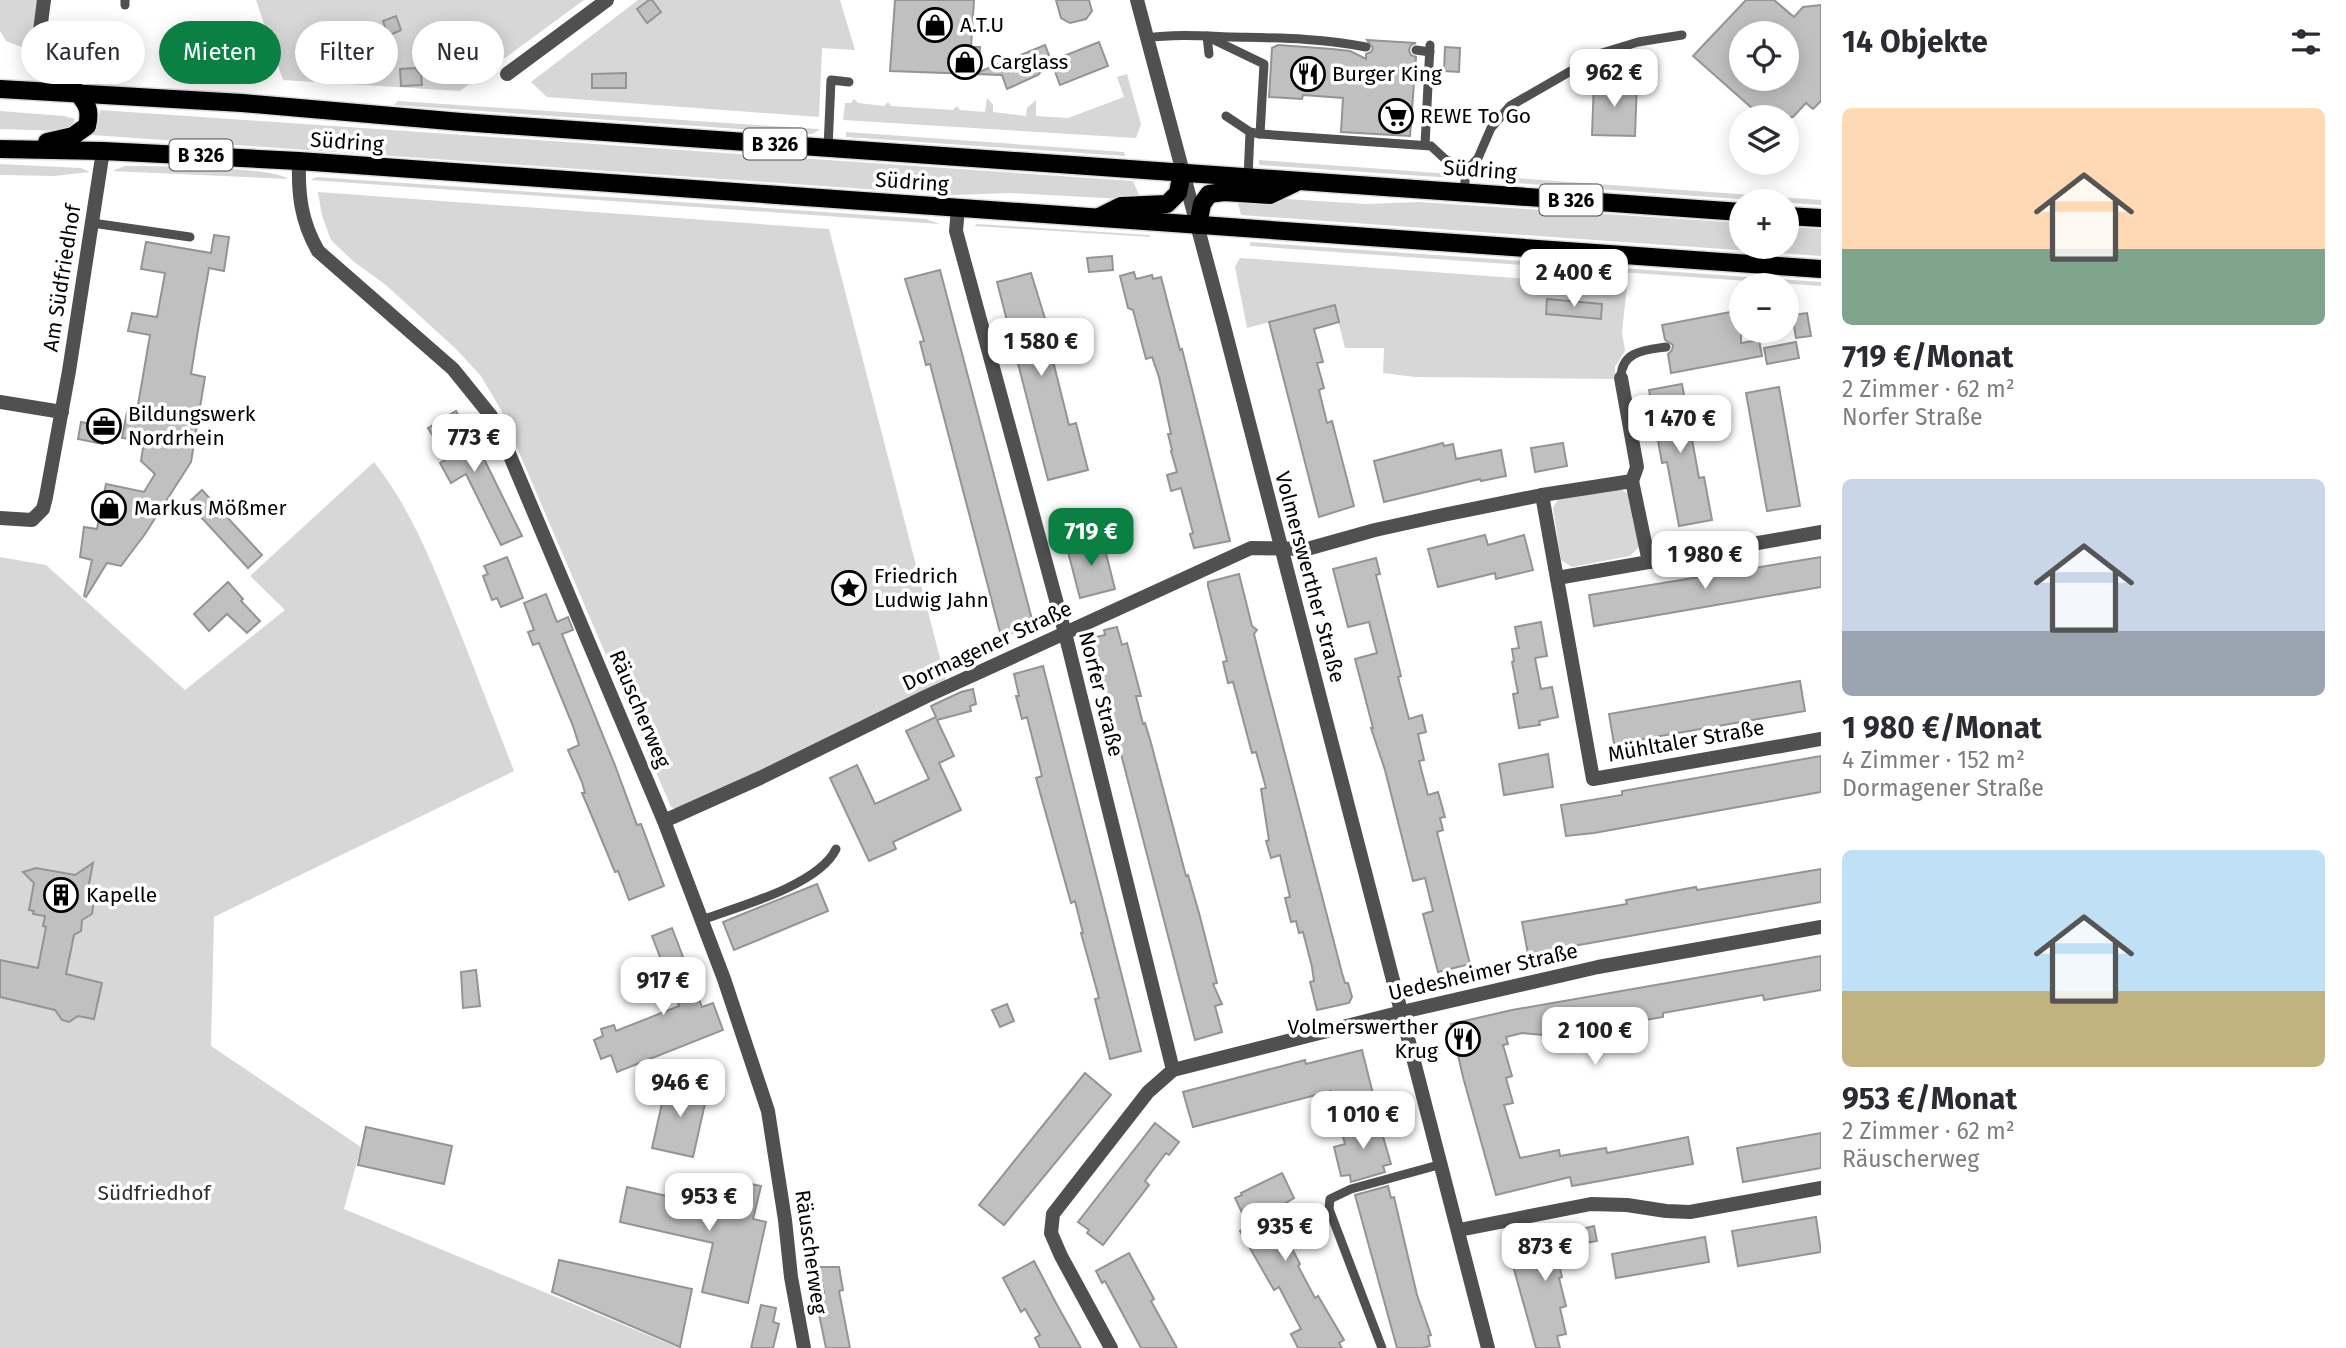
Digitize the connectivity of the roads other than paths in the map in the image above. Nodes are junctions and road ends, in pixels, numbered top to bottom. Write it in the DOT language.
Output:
graph roads {
  1 [pos="44,0"];
  2 [pos="607,0"];
  3 [pos="1137,0"];
  4 [pos="1207,36"];
  5 [pos="1682,36"];
  6 [pos="1146,38"];
  7 [pos="1366,47"];
  8 [pos="1416,50"];
  9 [pos="1209,54"];
  10 [pos="507,74"];
  11 [pos="0,76"];
  12 [pos="849,82"];
  13 [pos="0,89"];
  14 [pos="20,90"];
  15 [pos="77,92"];
  16 [pos="0,100"];
  17 [pos="1226,116"];
  18 [pos="1255,133"];
  19 [pos="1425,145"];
  20 [pos="23,148"];
  21 [pos="828,148"];
  22 [pos="0,149"];
  23 [pos="103,151"];
  24 [pos="299,162"];
  25 [pos="1466,171"];
  26 [pos="1182,172"];
  27 [pos="1248,178"];
  28 [pos="1297,182"];
  29 [pos="1464,192"];
  30 [pos="958,208"];
  31 [pos="1729,211"];
  32 [pos="1099,217"];
  33 [pos="1799,217"];
  34 [pos="1821,218"];
  35 [pos="92,223"];
  36 [pos="1198,225"];
  37 [pos="190,237"];
  38 [pos="1821,269"];
  39 [pos="1666,347"];
  40 [pos="1620,378"];
  41 [pos="0,402"];
  42 [pos="62,412"];
  43 [pos="1632,481"];
  44 [pos="1542,495"];
  45 [pos="0,518"];
  46 [pos="1821,532"];
  47 [pos="1281,549"];
  48 [pos="1649,562"];
  49 [pos="1557,578"];
  50 [pos="1065,633"];
  51 [pos="1821,739"];
  52 [pos="664,821"];
  53 [pos="836,849"];
  54 [pos="701,920"];
  55 [pos="1821,927"];
  56 [pos="1402,1012"];
  57 [pos="1173,1070"];
  58 [pos="1442,1164"];
  59 [pos="1821,1188"];
  60 [pos="1459,1230"];
  61 [pos="804,1348"];
  62 [pos="1111,1348"];
  63 [pos="1382,1348"];
  64 [pos="1488,1348"];
  1 -- 15 [label="street"];
  2 -- 10 [label="street"];
  3 -- 6 [label="street, Volmerswerther Straße"];
  4 -- 6 [label="lane"];
  4 -- 7 [label="lane"];
  4 -- 9 [label="lane"];
  4 -- 18 [label="lane"];
  5 -- 25 [label="lane"];
  6 -- 26 [label="street, Volmerswerther Straße"];
  8 -- 19 [label="lane"];
  11 -- 14 [label="main road"];
  12 -- 21 [label="lane"];
  13 -- 14 [label="main road, Südring"];
  14 -- 15 [label="main road, Südring"];
  14 -- 16 [label="main road"];
  15 -- 20 [label="main road"];
  15 -- 21 [label="main road, Südring / B 326"];
  17 -- 18 [label="lane"];
  18 -- 19 [label="lane"];
  18 -- 27 [label="lane"];
  19 -- 25 [label="lane"];
  20 -- 22 [label="main road, Südring / B 326"];
  20 -- 23 [label="main road, Südring / B 326"];
  21 -- 26 [label="main road, Südring / B 326"];
  23 -- 24 [label="main road, Südring / B 326"];
  23 -- 35 [label="street, Am Südfriedhof"];
  24 -- 30 [label="main road, Südring / B 326"];
  24 -- 52 [label="street, Räuscherweg"];
  25 -- 29 [label="lane"];
  26 -- 27 [label="main road, Südring / B 326"];
  26 -- 32 [label="main road, B 326"];
  26 -- 36 [label="street, Volmerswerther Straße"];
  27 -- 28 [label="main road, Südring / B 326"];
  28 -- 29 [label="main road, Südring / B 326"];
  28 -- 36 [label="main road, B 326"];
  29 -- 31 [label="main road, Südring / B 326"];
  30 -- 32 [label="main road, Südring / B 326"];
  30 -- 50 [label="street, Norfer Straße"];
  32 -- 36 [label="main road, Südring / B 326"];
  33 -- 34 [label="main road"];
  35 -- 37 [label="lane"];
  35 -- 42 [label="street, Am Südfriedhof"];
  36 -- 38 [label="main road, Südring / B 326"];
  36 -- 47 [label="street, Volmerswerther Straße"];
  39 -- 40 [label="lane"];
  40 -- 43 [label="street"];
  41 -- 42 [label="street"];
  42 -- 45 [label="street, Am Südfriedhof"];
  43 -- 44 [label="street, Dormagener Straße"];
  43 -- 48 [label="street"];
  44 -- 47 [label="street, Dormagener Straße"];
  44 -- 49 [label="street"];
  46 -- 48 [label="street"];
  47 -- 50 [label="street, Dormagener Straße"];
  47 -- 56 [label="street, Volmerswerther Straße"];
  48 -- 49 [label="street"];
  49 -- 51 [label="street, Mühltaler Straße"];
  50 -- 52 [label="street, Dormagener Straße"];
  50 -- 57 [label="street, Norfer Straße"];
  52 -- 54 [label="street, Räuscherweg"];
  53 -- 54 [label="lane"];
  54 -- 61 [label="street, Räuscherweg"];
  55 -- 56 [label="street, Uedesheimer Straße"];
  56 -- 57 [label="street, Uedesheimer Straße"];
  56 -- 58 [label="street, Volmerswerther Straße"];
  57 -- 62 [label="street, Uedesheimer Straße"];
  58 -- 60 [label="street, Volmerswerther Straße"];
  58 -- 63 [label="lane"];
  59 -- 60 [label="street"];
  60 -- 64 [label="street, Volmerswerther Straße"];
}
